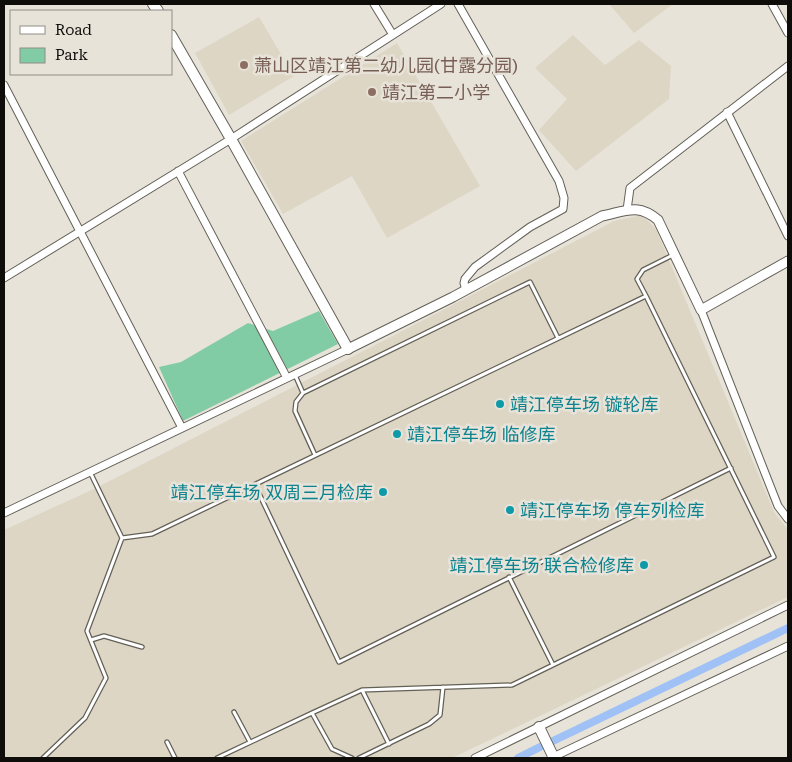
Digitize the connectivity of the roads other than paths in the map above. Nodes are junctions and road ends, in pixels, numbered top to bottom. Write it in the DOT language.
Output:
graph roads {
  1 [pos="374,4"];
  2 [pos="441,4"];
  3 [pos="458,4"];
  4 [pos="772,4"];
  5 [pos="788,33"];
  6 [pos="393,35"];
  7 [pos="172,37"];
  8 [pos="788,66"];
  9 [pos="4,85"];
  10 [pos="728,112"];
  11 [pos="231,139"];
  12 [pos="178,171"];
  13 [pos="627,210"];
  14 [pos="80,231"];
  15 [pos="788,236"];
  16 [pos="675,254"];
  17 [pos="788,261"];
  18 [pos="4,278"];
  19 [pos="466,290"];
  20 [pos="646,296"];
  21 [pos="701,310"];
  22 [pos="558,338"];
  23 [pos="348,349"];
  24 [pos="294,374"];
  25 [pos="287,378"];
  26 [pos="303,392"];
  27 [pos="182,428"];
  28 [pos="315,455"];
  29 [pos="731,468"];
  30 [pos="90,472"];
  31 [pos="255,485"];
  32 [pos="4,513"];
  33 [pos="788,519"];
  34 [pos="122,538"];
  35 [pos="509,577"];
  36 [pos="788,605"];
  37 [pos="91,640"];
  38 [pos="788,646"];
  39 [pos="142,647"];
  40 [pos="553,665"];
  41 [pos="443,687"];
  42 [pos="362,690"];
  43 [pos="234,712"];
  44 [pos="312,713"];
  45 [pos="538,727"];
  46 [pos="168,742"];
  47 [pos="250,742"];
  48 [pos="389,744"];
  49 [pos="226,754"];
  50 [pos="43,758"];
  51 [pos="175,758"];
  52 [pos="217,758"];
  53 [pos="228,758"];
  54 [pos="352,758"];
  55 [pos="358,758"];
  56 [pos="475,758"];
  57 [pos="553,758"];
  1 -- 6 [label="street"];
  2 -- 6 [label="street"];
  3 -- 19 [label="street"];
  4 -- 5 [label="street"];
  6 -- 11 [label="street"];
  7 -- 11 [label="main road"];
  8 -- 10 [label="street"];
  9 -- 14 [label="street"];
  10 -- 13 [label="street"];
  10 -- 15 [label="street"];
  11 -- 12 [label="street"];
  11 -- 23 [label="main road"];
  12 -- 14 [label="street"];
  12 -- 25 [label="street"];
  13 -- 16 [label="street"];
  13 -- 19 [label="street"];
  14 -- 18 [label="street"];
  14 -- 27 [label="street"];
  16 -- 20 [label="lane"];
  16 -- 21 [label="street"];
  17 -- 21 [label="street"];
  19 -- 23 [label="street"];
  20 -- 22 [label="lane"];
  20 -- 29 [label="lane"];
  21 -- 33 [label="street"];
  22 -- 26 [label="lane"];
  22 -- 28 [label="lane"];
  23 -- 24 [label="street"];
  24 -- 25 [label="street"];
  24 -- 26 [label="lane"];
  25 -- 27 [label="street"];
  26 -- 28 [label="lane"];
  27 -- 30 [label="street"];
  28 -- 31 [label="lane"];
  29 -- 35 [label="lane"];
  29 -- 40 [label="lane"];
  30 -- 32 [label="street"];
  30 -- 34 [label="lane"];
  31 -- 34 [label="lane"];
  31 -- 35 [label="lane"];
  34 -- 37 [label="lane"];
  35 -- 40 [label="lane"];
  36 -- 45 [label="street"];
  37 -- 39 [label="lane"];
  37 -- 50 [label="lane"];
  38 -- 57 [label="street"];
  40 -- 41 [label="lane"];
  41 -- 42 [label="lane"];
  41 -- 48 [label="lane"];
  42 -- 44 [label="lane"];
  42 -- 48 [label="lane"];
  43 -- 47 [label="lane"];
  44 -- 47 [label="lane"];
  44 -- 54 [label="lane"];
  45 -- 56 [label="street"];
  45 -- 57 [label="main road"];
  46 -- 51 [label="lane"];
  47 -- 49 [label="lane"];
  48 -- 55 [label="lane"];
  49 -- 52 [label="lane"];
  49 -- 53 [label="lane"];
}
